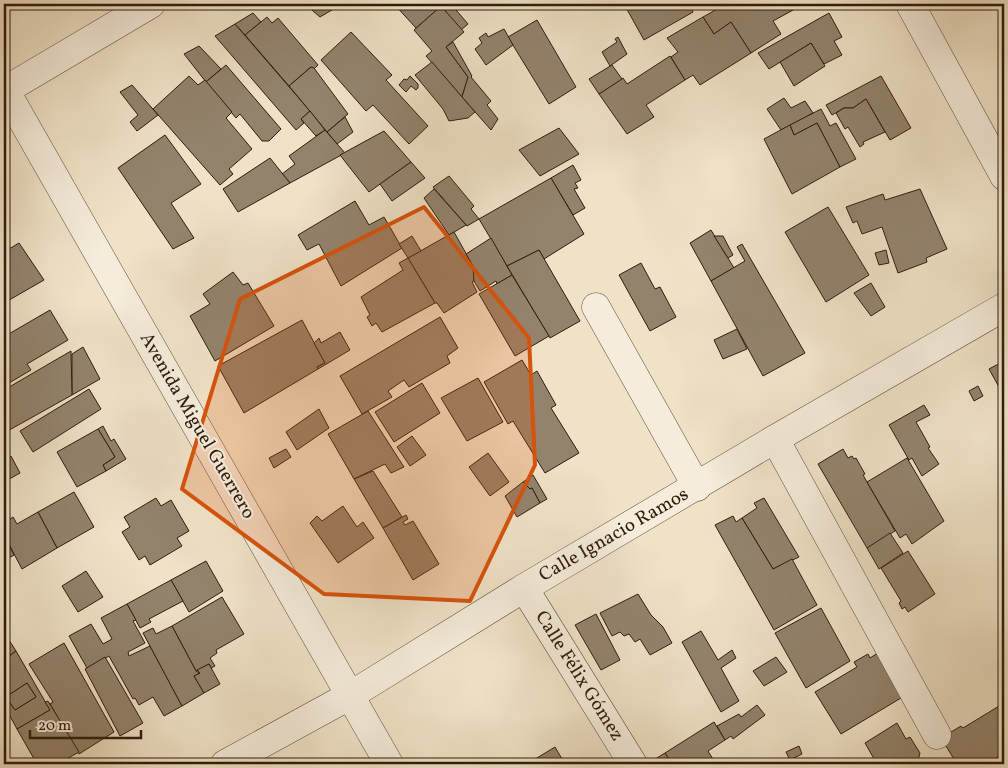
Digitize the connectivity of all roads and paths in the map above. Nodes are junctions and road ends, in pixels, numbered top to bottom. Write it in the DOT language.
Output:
graph roads {
  1 [pos="151,4"];
  2 [pos="910,4"];
  3 [pos="4,90"];
  4 [pos="1004,176"];
  5 [pos="596,307"];
  6 [pos="1004,307"];
  7 [pos="775,438"];
  8 [pos="697,487"];
  9 [pos="524,588"];
  10 [pos="351,695"];
  11 [pos="937,735"];
  12 [pos="225,764"];
  13 [pos="389,764"];
  14 [pos="633,764"];
  1 -- 3 [label="street"];
  2 -- 4 [label="street"];
  3 -- 10 [label="street, Avenida Miguel Guerrero"];
  5 -- 8 [label="street"];
  6 -- 7 [label="street, Calle Ignacio Ramos"];
  7 -- 8 [label="street, Calle Ignacio Ramos"];
  7 -- 11 [label="street"];
  8 -- 9 [label="street, Calle Ignacio Ramos"];
  9 -- 10 [label="street, Calle Ignacio Ramos"];
  9 -- 14 [label="street, Calle Félix Gómez"];
  10 -- 12 [label="street, Calle Ignacio Ramos"];
  10 -- 13 [label="street, Avenida Miguel Guerrero"];
}
